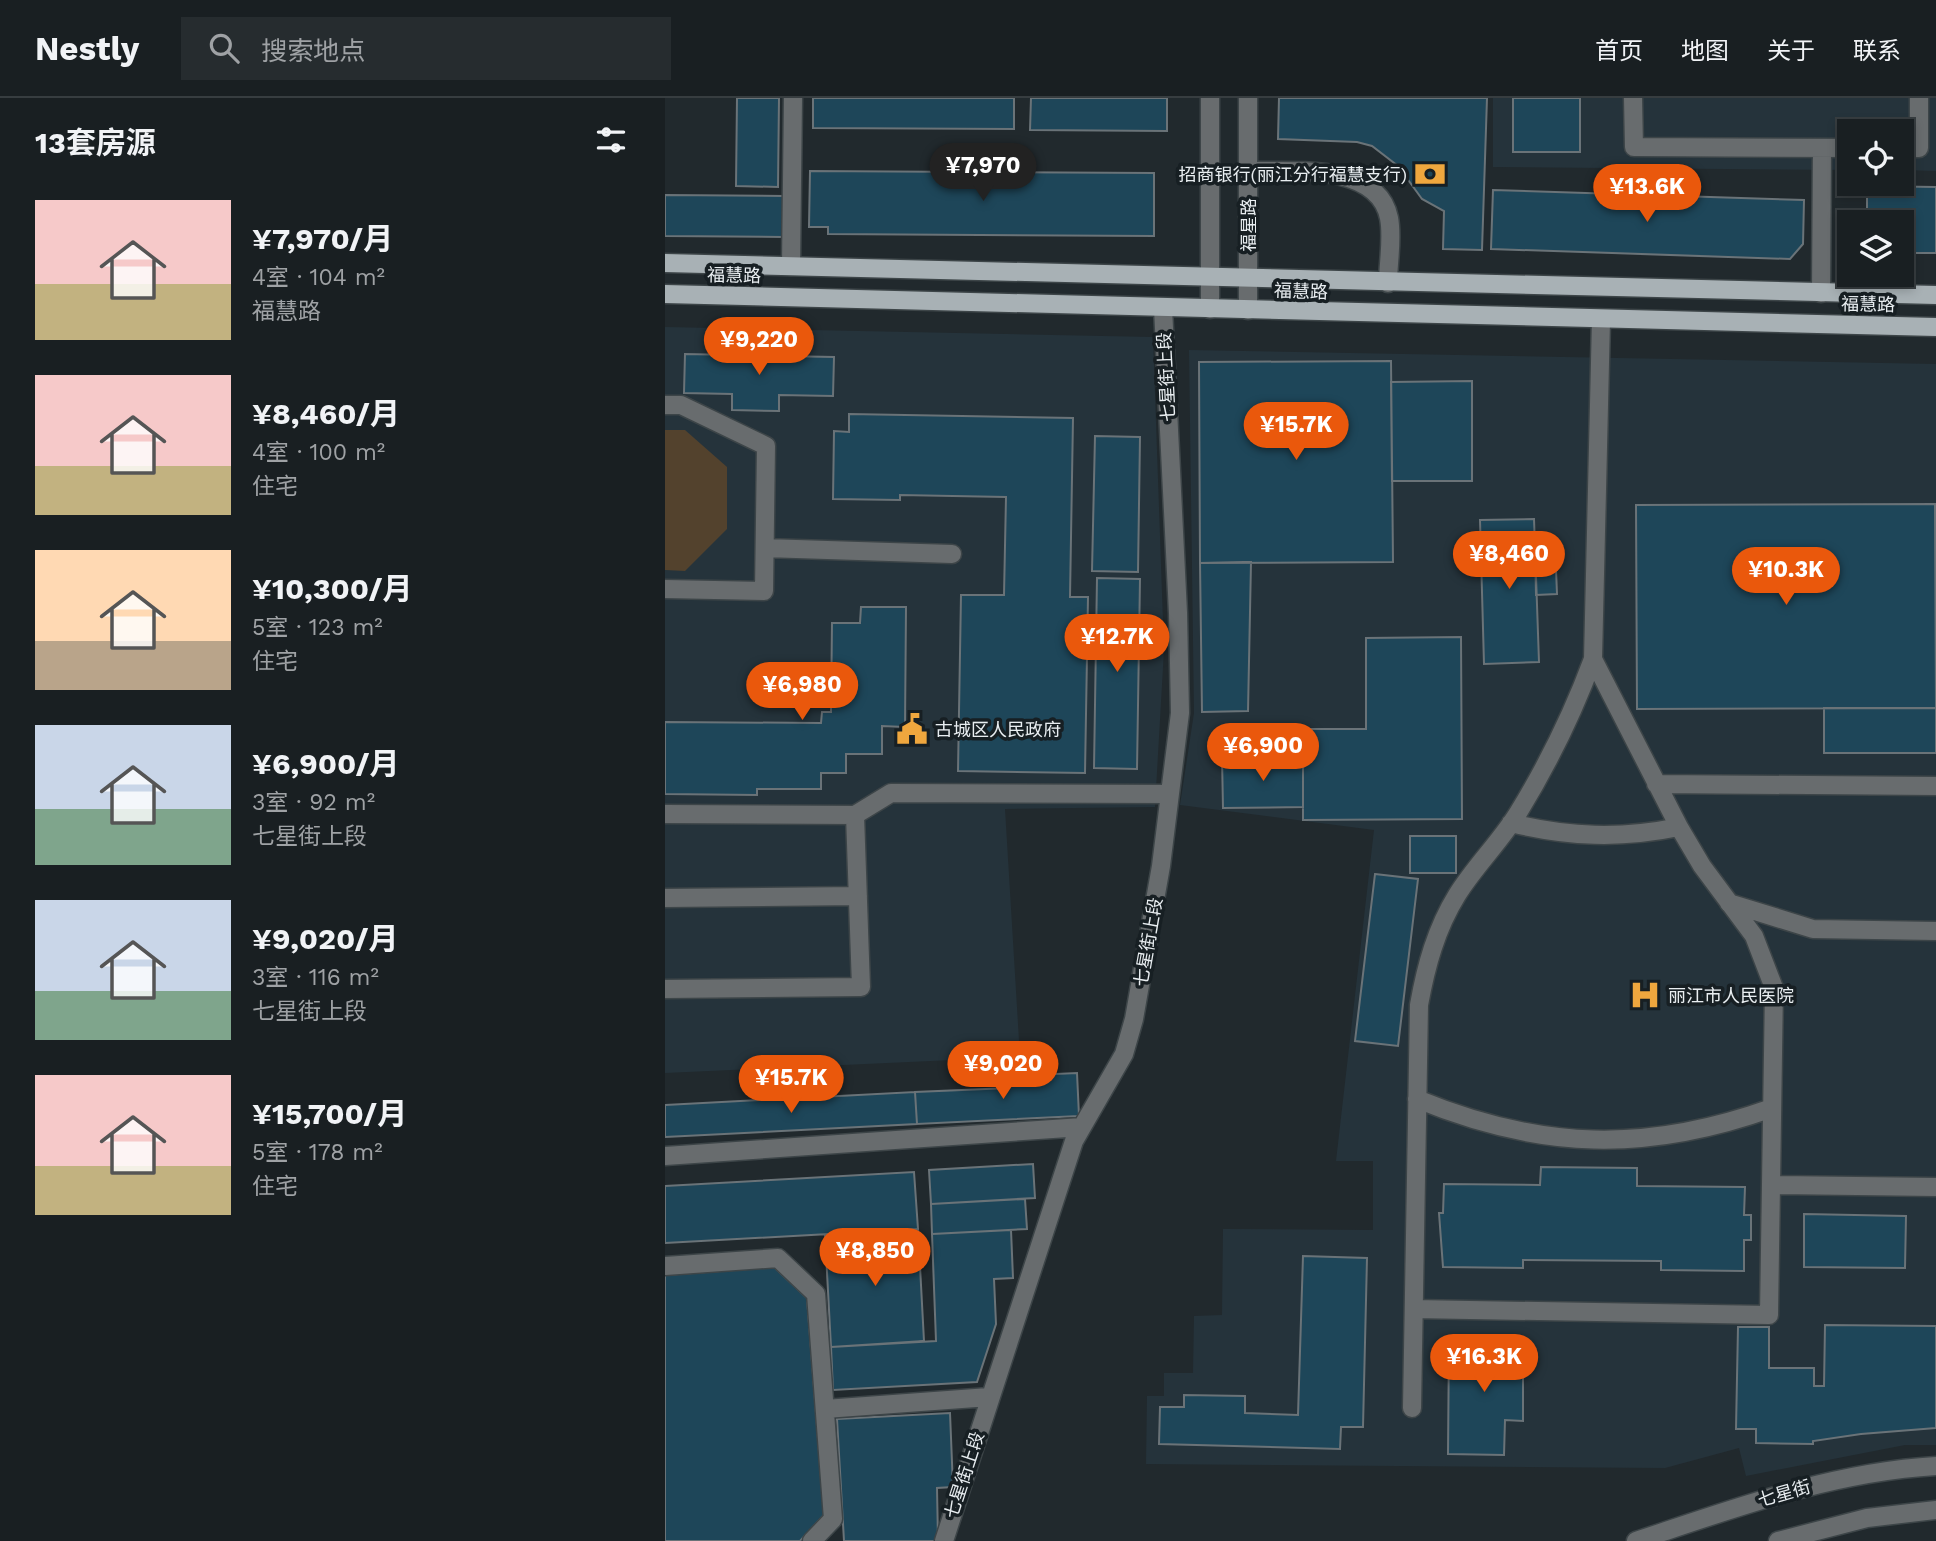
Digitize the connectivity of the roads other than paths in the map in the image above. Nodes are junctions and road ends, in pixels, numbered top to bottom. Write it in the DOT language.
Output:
graph roads {
  1 [pos="793,98"];
  2 [pos="1210,98"];
  3 [pos="1248,98"];
  4 [pos="1633,98"];
  5 [pos="1919,98"];
  6 [pos="1822,148"];
  7 [pos="1837,148"];
  8 [pos="1914,148"];
  9 [pos="1248,171"];
  10 [pos="665,263"];
  11 [pos="791,266"];
  12 [pos="1210,278"];
  13 [pos="1248,279"];
  14 [pos="1388,283"];
  15 [pos="1821,293"];
  16 [pos="665,294"];
  17 [pos="1936,295"];
  18 [pos="1163,308"];
  19 [pos="1210,310"];
  20 [pos="1248,310"];
  21 [pos="1601,320"];
  22 [pos="1936,327"];
  23 [pos="665,405"];
  24 [pos="765,548"];
  25 [pos="953,554"];
  26 [pos="665,589"];
  27 [pos="1593,659"];
  28 [pos="1656,784"];
  29 [pos="1936,786"];
  30 [pos="1170,794"];
  31 [pos="665,814"];
  32 [pos="855,815"];
  33 [pos="1511,823"];
  34 [pos="1679,827"];
  35 [pos="858,896"];
  36 [pos="665,898"];
  37 [pos="1729,903"];
  38 [pos="1936,931"];
  39 [pos="665,989"];
  40 [pos="1417,1099"];
  41 [pos="1772,1108"];
  42 [pos="1082,1127"];
  43 [pos="665,1156"];
  44 [pos="1771,1185"];
  45 [pos="1936,1187"];
  46 [pos="665,1266"];
  47 [pos="1414,1309"];
  48 [pos="989,1398"];
  49 [pos="1412,1408"];
  50 [pos="825,1409"];
  51 [pos="1936,1466"];
  52 [pos="1936,1510"];
  53 [pos="812,1541"];
  54 [pos="944,1541"];
  55 [pos="1636,1541"];
  56 [pos="1778,1541"];
  1 -- 11 [label="street"];
  2 -- 12 [label="street"];
  3 -- 9 [label="street, 福星路"];
  4 -- 6 [label="street"];
  5 -- 8 [label="street"];
  6 -- 7 [label="street"];
  6 -- 15 [label="street"];
  9 -- 13 [label="street, 福星路"];
  9 -- 14 [label="street"];
  10 -- 11 [label="main road, 福慧路"];
  11 -- 12 [label="main road, 福慧路"];
  12 -- 13 [label="main road, 福慧路"];
  12 -- 19 [label="street"];
  13 -- 14 [label="main road, 福慧路"];
  13 -- 20 [label="street, 福星路"];
  14 -- 15 [label="main road, 福慧路"];
  15 -- 17 [label="main road, 福慧路"];
  16 -- 18 [label="main road, 福慧路"];
  18 -- 19 [label="main road, 福慧路"];
  18 -- 30 [label="street, 七星街上段"];
  19 -- 20 [label="main road, 福慧路"];
  20 -- 21 [label="main road, 福慧路"];
  21 -- 22 [label="main road, 福慧路"];
  21 -- 27 [label="street"];
  23 -- 24 [label="street"];
  24 -- 25 [label="street"];
  24 -- 26 [label="street"];
  27 -- 28 [label="street"];
  27 -- 33 [label="street"];
  28 -- 29 [label="street"];
  28 -- 34 [label="street"];
  30 -- 32 [label="street"];
  30 -- 42 [label="street, 七星街上段"];
  31 -- 32 [label="street"];
  32 -- 35 [label="street"];
  33 -- 34 [label="street"];
  33 -- 40 [label="street"];
  34 -- 37 [label="street"];
  35 -- 36 [label="street"];
  35 -- 39 [label="street"];
  37 -- 38 [label="street"];
  37 -- 41 [label="street"];
  40 -- 41 [label="street"];
  40 -- 47 [label="street"];
  41 -- 44 [label="street"];
  42 -- 43 [label="street"];
  42 -- 48 [label="street, 七星街上段"];
  44 -- 45 [label="street"];
  44 -- 47 [label="street"];
  46 -- 50 [label="street"];
  47 -- 49 [label="street"];
  48 -- 50 [label="street"];
  48 -- 54 [label="street, 七星街上段"];
  50 -- 53 [label="street"];
  51 -- 55 [label="street, 七星街"];
  52 -- 56 [label="street"];
}
